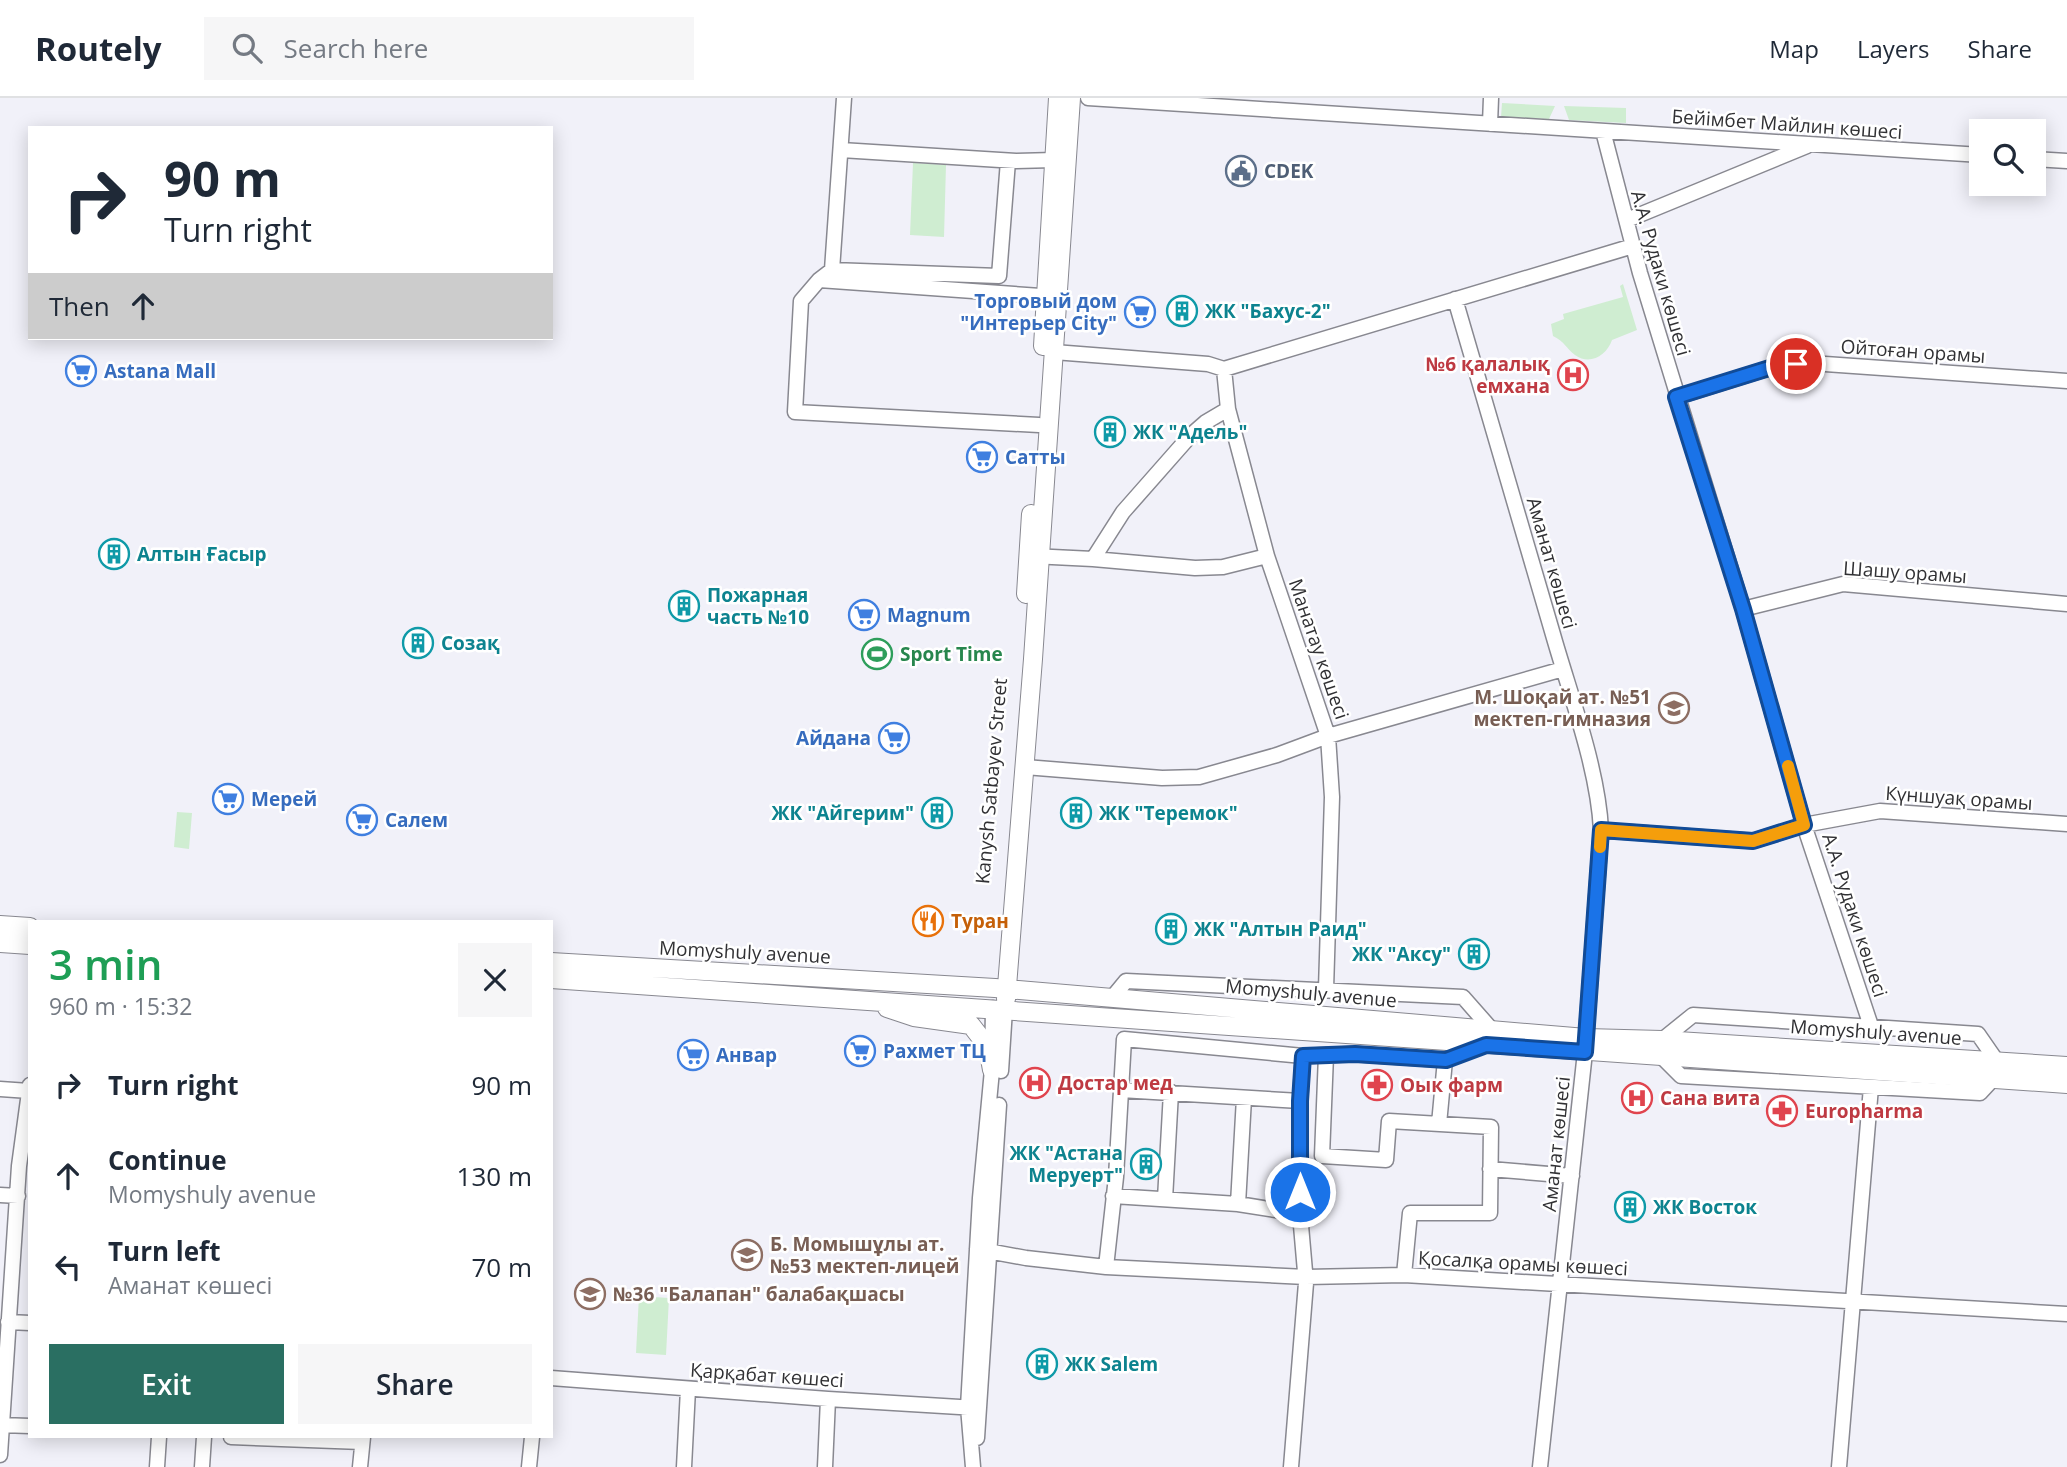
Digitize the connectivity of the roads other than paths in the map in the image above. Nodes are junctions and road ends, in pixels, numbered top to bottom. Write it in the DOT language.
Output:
graph roads {
  1 [pos="844,98"];
  2 [pos="1058,98"];
  3 [pos="1071,98"];
  4 [pos="1088,98"];
  5 [pos="1491,98"];
  6 [pos="1490,124"];
  7 [pos="1603,131"];
  8 [pos="1812,144"];
  9 [pos="841,150"];
  10 [pos="1969,154"];
  11 [pos="1008,160"];
  12 [pos="1054,160"];
  13 [pos="2046,160"];
  14 [pos="2067,161"];
  15 [pos="1627,220"];
  16 [pos="1633,246"];
  17 [pos="832,270"];
  18 [pos="819,280"];
  19 [pos="1051,297"];
  20 [pos="1455,299"];
  21 [pos="1054,352"];
  22 [pos="1224,369"];
  23 [pos="2067,381"];
  24 [pos="1676,397"];
  25 [pos="1228,410"];
  26 [pos="1039,425"];
  27 [pos="1034,556"];
  28 [pos="1267,556"];
  29 [pos="1093,559"];
  30 [pos="2067,604"];
  31 [pos="1743,609"];
  32 [pos="1563,669"];
  33 [pos="1328,737"];
  34 [pos="1025,767"];
  35 [pos="2067,824"];
  36 [pos="1804,825"];
  37 [pos="1601,830"];
  38 [pos="0,925"];
  39 [pos="28,927"];
  40 [pos="0,943"];
  41 [pos="28,945"];
  42 [pos="553,962"];
  43 [pos="553,979"];
  44 [pos="1001,989"];
  45 [pos="1326,989"];
  46 [pos="1112,998"];
  47 [pos="864,1000"];
  48 [pos="999,1009"];
  49 [pos="1204,1024"];
  50 [pos="1871,1027"];
  51 [pos="1489,1037"];
  52 [pos="1585,1045"];
  53 [pos="1202,1046"];
  54 [pos="1662,1048"];
  55 [pos="1326,1055"];
  56 [pos="1303,1056"];
  57 [pos="1446,1060"];
  58 [pos="1996,1060"];
  59 [pos="2067,1066"];
  60 [pos="992,1070"];
  61 [pos="1993,1079"];
  62 [pos="2067,1084"];
  63 [pos="1871,1087"];
  64 [pos="0,1089"];
  65 [pos="1121,1090"];
  66 [pos="28,1091"];
  67 [pos="1171,1093"];
  68 [pos="1244,1098"];
  69 [pos="1300,1101"];
  70 [pos="28,1106"];
  71 [pos="1439,1124"];
  72 [pos="24,1167"];
  73 [pos="1490,1169"];
  74 [pos="1572,1176"];
  75 [pos="0,1195"];
  76 [pos="18,1196"];
  77 [pos="1113,1196"];
  78 [pos="1165,1199"];
  79 [pos="1238,1204"];
  80 [pos="1300,1214"];
  81 [pos="983,1249"];
  82 [pos="1106,1267"];
  83 [pos="1404,1275"];
  84 [pos="1306,1277"];
  85 [pos="1560,1284"];
  86 [pos="1853,1301"];
  87 [pos="2067,1314"];
  88 [pos="8,1322"];
  89 [pos="28,1323"];
  90 [pos="553,1378"];
  91 [pos="688,1389"];
  92 [pos="828,1399"];
  93 [pos="974,1408"];
  94 [pos="1,1425"];
  95 [pos="28,1426"];
  96 [pos="159,1438"];
  97 [pos="204,1438"];
  98 [pos="296,1438"];
  99 [pos="531,1438"];
  100 [pos="362,1439"];
  101 [pos="0,1455"];
  102 [pos="157,1467"];
  103 [pos="202,1467"];
  104 [pos="360,1467"];
  105 [pos="529,1467"];
  106 [pos="684,1467"];
  107 [pos="825,1467"];
  108 [pos="974,1467"];
  109 [pos="1291,1467"];
  110 [pos="1540,1467"];
  111 [pos="1839,1467"];
  1 -- 9 [label="street"];
  2 -- 12 [label="main road, Kanysh Satbayev Street"];
  3 -- 19 [label="main road, Kanysh Satbayev Street"];
  4 -- 6 [label="street, Бейімбет Майлин көшесі"];
  5 -- 6 [label="street"];
  6 -- 7 [label="street, Бейімбет Майлин көшесі"];
  7 -- 8 [label="street, Бейімбет Майлин көшесі"];
  7 -- 15 [label="street, А.А. Рудаки көшесі"];
  8 -- 10 [label="street, Бейімбет Майлин көшесі"];
  8 -- 15 [label="street"];
  9 -- 11 [label="street"];
  9 -- 17 [label="street"];
  11 -- 12 [label="street"];
  11 -- 17 [label="street"];
  12 -- 19 [label="main road, Kanysh Satbayev Street"];
  13 -- 14 [label="street"];
  15 -- 16 [label="street, А.А. Рудаки көшесі"];
  16 -- 20 [label="street"];
  16 -- 24 [label="street, А.А. Рудаки көшесі"];
  17 -- 18 [label="street"];
  18 -- 19 [label="street"];
  18 -- 26 [label="street"];
  19 -- 21 [label="main road, Kanysh Satbayev Street"];
  19 -- 26 [label="main road, Kanysh Satbayev Street"];
  20 -- 22 [label="street"];
  20 -- 32 [label="street, Аманат көшесі"];
  21 -- 22 [label="street"];
  21 -- 27 [label="main road, Kanysh Satbayev Street"];
  22 -- 25 [label="street, Манатау көшесі"];
  23 -- 24 [label="street, Ойтоған орамы"];
  24 -- 31 [label="street, А.А. Рудаки көшесі"];
  25 -- 28 [label="street, Манатау көшесі"];
  25 -- 29 [label="street"];
  26 -- 27 [label="main road, Kanysh Satbayev Street"];
  27 -- 29 [label="street"];
  27 -- 34 [label="main road, Kanysh Satbayev Street"];
  27 -- 44 [label="main road, Kanysh Satbayev Street"];
  28 -- 29 [label="street"];
  28 -- 33 [label="street, Манатау көшесі"];
  30 -- 31 [label="street, Шашу орамы"];
  31 -- 36 [label="street, А.А. Рудаки көшесі"];
  32 -- 33 [label="street"];
  32 -- 37 [label="street, Аманат көшесі"];
  33 -- 34 [label="street"];
  33 -- 45 [label="street, Манатау көшесі"];
  34 -- 44 [label="main road, Kanysh Satbayev Street"];
  35 -- 36 [label="street, Күншуақ орамы"];
  36 -- 37 [label="street, Күншуақ орамы"];
  36 -- 50 [label="street, А.А. Рудаки көшесі"];
  37 -- 52 [label="street, Аманат көшесі"];
  38 -- 39 [label="main road"];
  40 -- 41 [label="main road"];
  42 -- 44 [label="main road, Momyshuly avenue"];
  43 -- 47 [label="main road, Momyshuly avenue"];
  44 -- 46 [label="main road, Momyshuly avenue"];
  44 -- 48 [label="main road, Kanysh Satbayev Street"];
  45 -- 46 [label="street"];
  45 -- 51 [label="street"];
  46 -- 51 [label="main road, Momyshuly avenue"];
  47 -- 48 [label="main road, Momyshuly avenue"];
  47 -- 60 [label="main road"];
  48 -- 49 [label="main road, Momyshuly avenue"];
  48 -- 60 [label="street, Kanysh Satbayev Street"];
  48 -- 81 [label="street, Kanysh Satbayev Street"];
  49 -- 51 [label="main road, Momyshuly avenue"];
  49 -- 53 [label="street"];
  50 -- 54 [label="street"];
  50 -- 58 [label="street"];
  51 -- 52 [label="main road, Momyshuly avenue"];
  51 -- 57 [label="street"];
  52 -- 54 [label="main road, Momyshuly avenue"];
  52 -- 74 [label="street, Аманат көшесі"];
  53 -- 56 [label="street"];
  53 -- 65 [label="street"];
  54 -- 58 [label="main road, Momyshuly avenue"];
  54 -- 61 [label="main road, Momyshuly avenue"];
  54 -- 63 [label="street"];
  55 -- 56 [label="street"];
  55 -- 57 [label="street"];
  55 -- 71 [label="street"];
  56 -- 69 [label="street"];
  57 -- 71 [label="street"];
  58 -- 59 [label="main road, Momyshuly avenue"];
  60 -- 81 [label="street, Kanysh Satbayev Street"];
  61 -- 62 [label="main road, Momyshuly avenue"];
  61 -- 63 [label="street"];
  63 -- 86 [label="street"];
  64 -- 66 [label="street"];
  65 -- 67 [label="street"];
  65 -- 77 [label="street"];
  67 -- 68 [label="street"];
  67 -- 78 [label="street"];
  68 -- 69 [label="street"];
  68 -- 79 [label="street"];
  69 -- 80 [label="street"];
  70 -- 72 [label="street"];
  71 -- 73 [label="street"];
  72 -- 76 [label="street"];
  73 -- 74 [label="street"];
  73 -- 83 [label="street"];
  74 -- 85 [label="street, Аманат көшесі"];
  75 -- 76 [label="street"];
  76 -- 88 [label="street"];
  77 -- 78 [label="street"];
  77 -- 82 [label="street"];
  78 -- 79 [label="street"];
  79 -- 80 [label="street"];
  80 -- 84 [label="street"];
  81 -- 82 [label="street, Қосалқа орамы көшесі"];
  81 -- 93 [label="street, Kanysh Satbayev Street"];
  82 -- 84 [label="street, Қосалқа орамы көшесі"];
  83 -- 84 [label="street, Қосалқа орамы көшесі"];
  83 -- 85 [label="street, Қосалқа орамы көшесі"];
  84 -- 109 [label="street"];
  85 -- 86 [label="street, Қосалқа орамы көшесі"];
  85 -- 110 [label="street, Аманат көшесі"];
  86 -- 87 [label="street, Қосалқа орамы көшесі"];
  86 -- 111 [label="street"];
  88 -- 89 [label="street"];
  88 -- 94 [label="street"];
  90 -- 91 [label="street, Қарқабат көшесі"];
  91 -- 92 [label="street, Қарқабат көшесі"];
  91 -- 106 [label="street"];
  92 -- 93 [label="street, Қарқабат көшесі"];
  92 -- 107 [label="street"];
  93 -- 108 [label="street, Kanysh Satbayev Street"];
  94 -- 95 [label="street"];
  94 -- 101 [label="street"];
  96 -- 102 [label="street"];
  97 -- 103 [label="street"];
  98 -- 100 [label="street"];
  99 -- 105 [label="street"];
  100 -- 104 [label="street"];
}
